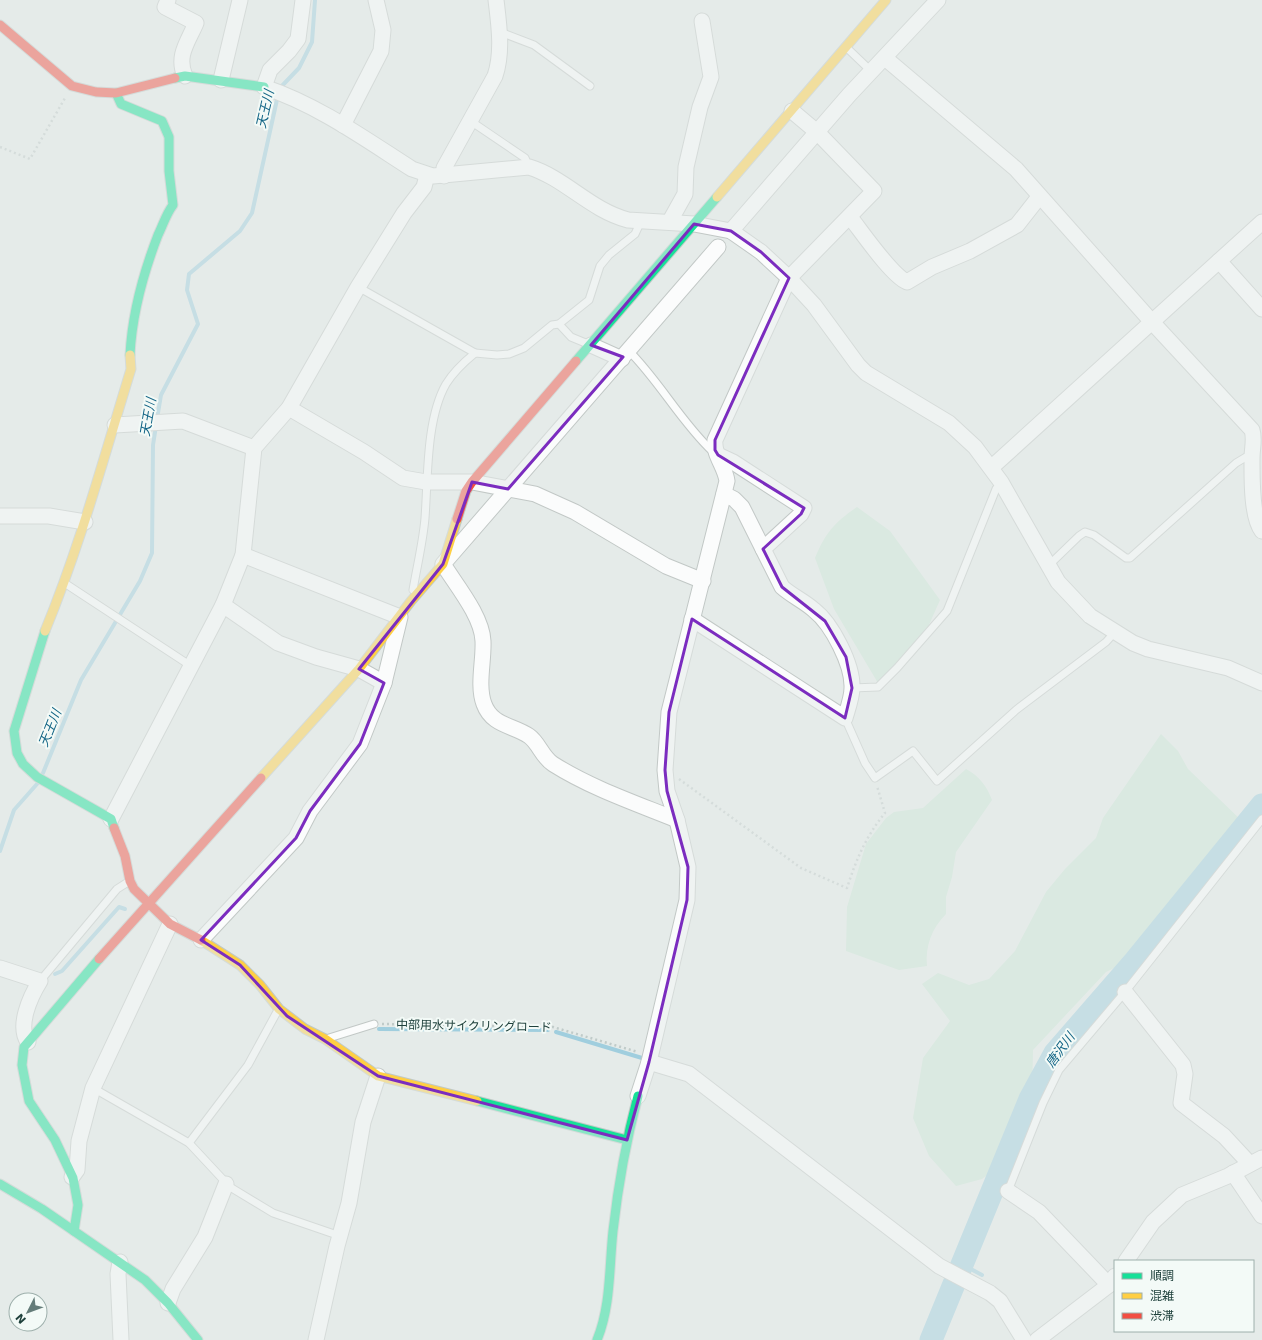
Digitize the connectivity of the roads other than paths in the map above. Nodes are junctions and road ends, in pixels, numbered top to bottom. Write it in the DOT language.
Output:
graph roads {
  1 [pos="168,0"];
  2 [pos="240,0"];
  3 [pos="303,0"];
  4 [pos="376,0"];
  5 [pos="496,0"];
  6 [pos="886,0"];
  7 [pos="938,0"];
  8 [pos="702,21"];
  9 [pos="0,25"];
  10 [pos="500,32"];
  11 [pos="847,48"];
  12 [pos="885,58"];
  13 [pos="871,71"];
  14 [pos="185,76"];
  15 [pos="221,80"];
  16 [pos="590,86"];
  17 [pos="264,87"];
  18 [pos="116,93"];
  19 [pos="792,111"];
  20 [pos="469,120"];
  21 [pos="343,125"];
  22 [pos="816,132"];
  23 [pos="529,168"];
  24 [pos="427,175"];
  25 [pos="444,176"];
  26 [pos="1039,197"];
  27 [pos="850,217"];
  28 [pos="641,221"];
  29 [pos="670,221"];
  30 [pos="1262,222"];
  31 [pos="694,224"];
  32 [pos="731,230"];
  33 [pos="718,247"];
  34 [pos="1218,261"];
  35 [pos="789,278"];
  36 [pos="358,287"];
  37 [pos="1262,309"];
  38 [pos="1152,322"];
  39 [pos="559,324"];
  40 [pos="591,345"];
  41 [pos="475,353"];
  42 [pos="625,355"];
  43 [pos="288,408"];
  44 [pos="115,425"];
  45 [pos="254,448"];
  46 [pos="718,455"];
  47 [pos="1252,458"];
  48 [pos="992,467"];
  49 [pos="426,482"];
  50 [pos="472,482"];
  51 [pos="1001,482"];
  52 [pos="508,489"];
  53 [pos="724,494"];
  54 [pos="0,516"];
  55 [pos="85,522"];
  56 [pos="1262,531"];
  57 [pos="763,549"];
  58 [pos="243,555"];
  59 [pos="442,564"];
  60 [pos="1048,566"];
  61 [pos="703,582"];
  62 [pos="64,584"];
  63 [pos="411,601"];
  64 [pos="223,605"];
  65 [pos="400,617"];
  66 [pos="692,619"];
  67 [pos="1115,632"];
  68 [pos="192,666"];
  69 [pos="359,669"];
  70 [pos="384,683"];
  71 [pos="1262,683"];
  72 [pos="852,688"];
  73 [pos="845,718"];
  74 [pos="111,819"];
  75 [pos="1262,819"];
  76 [pos="677,820"];
  77 [pos="130,881"];
  78 [pos="148,903"];
  79 [pos="170,924"];
  80 [pos="201,940"];
  81 [pos="0,968"];
  82 [pos="40,981"];
  83 [pos="1124,992"];
  84 [pos="279,1009"];
  85 [pos="374,1024"];
  86 [pos="325,1040"];
  87 [pos="28,1042"];
  88 [pos="646,1057"];
  89 [pos="378,1076"];
  90 [pos="93,1088"];
  91 [pos="638,1096"];
  92 [pos="627,1140"];
  93 [pos="189,1143"];
  94 [pos="1256,1161"];
  95 [pos="1233,1173"];
  96 [pos="72,1177"];
  97 [pos="0,1184"];
  98 [pos="226,1184"];
  99 [pos="1008,1191"];
  100 [pos="1262,1216"];
  101 [pos="74,1231"];
  102 [pos="340,1236"];
  103 [pos="1127,1260"];
  104 [pos="120,1262"];
  105 [pos="1112,1281"];
  106 [pos="168,1303"];
  107 [pos="122,1340"];
  108 [pos="198,1340"];
  109 [pos="316,1340"];
  110 [pos="597,1340"];
  111 [pos="1024,1340"];
  112 [pos="1037,1340"];
  1 -- 14 [label="street"];
  2 -- 15 [label="street"];
  3 -- 17 [label="street"];
  4 -- 21 [label="street"];
  5 -- 10 [label="street"];
  6 -- 11 [label="street"];
  7 -- 12 [label="street"];
  8 -- 29 [label="street"];
  9 -- 18 [label="street"];
  10 -- 16 [label="lane"];
  10 -- 20 [label="street"];
  11 -- 13 [label="lane"];
  11 -- 19 [label="street"];
  12 -- 13 [label="street"];
  12 -- 26 [label="street"];
  13 -- 22 [label="street"];
  14 -- 15 [label="street"];
  14 -- 18 [label="street"];
  15 -- 17 [label="street"];
  17 -- 21 [label="street"];
  18 -- 44 [label="street"];
  19 -- 22 [label="street"];
  19 -- 31 [label="street"];
  20 -- 23 [label="lane"];
  20 -- 25 [label="street"];
  21 -- 24 [label="street"];
  22 -- 27 [label="street"];
  22 -- 32 [label="street"];
  23 -- 25 [label="street"];
  23 -- 28 [label="street"];
  24 -- 25 [label="street"];
  24 -- 36 [label="street"];
  26 -- 27 [label="street"];
  26 -- 38 [label="street"];
  27 -- 35 [label="street"];
  28 -- 29 [label="street"];
  28 -- 39 [label="lane"];
  29 -- 31 [label="street"];
  30 -- 34 [label="street"];
  31 -- 32 [label="street"];
  31 -- 40 [label="street"];
  32 -- 35 [label="street"];
  33 -- 42 [label="street"];
  34 -- 37 [label="street"];
  34 -- 38 [label="street"];
  35 -- 46 [label="street"];
  35 -- 48 [label="street"];
  36 -- 41 [label="lane"];
  36 -- 43 [label="street"];
  38 -- 47 [label="street"];
  38 -- 48 [label="street"];
  39 -- 40 [label="lane"];
  39 -- 41 [label="lane"];
  40 -- 42 [label="street"];
  40 -- 50 [label="street"];
  41 -- 49 [label="lane"];
  42 -- 46 [label="lane"];
  42 -- 52 [label="street"];
  43 -- 45 [label="street"];
  43 -- 49 [label="street"];
  44 -- 45 [label="street"];
  44 -- 55 [label="street"];
  45 -- 58 [label="street"];
  46 -- 53 [label="street"];
  46 -- 57 [label="street"];
  47 -- 56 [label="street"];
  47 -- 60 [label="lane"];
  48 -- 51 [label="street"];
  49 -- 50 [label="street"];
  49 -- 63 [label="lane"];
  50 -- 52 [label="street"];
  50 -- 59 [label="street"];
  51 -- 60 [label="street"];
  51 -- 72 [label="lane"];
  52 -- 59 [label="street"];
  52 -- 61 [label="street"];
  53 -- 57 [label="street"];
  53 -- 61 [label="street"];
  54 -- 55 [label="street"];
  55 -- 62 [label="street"];
  57 -- 72 [label="street"];
  58 -- 64 [label="street"];
  58 -- 65 [label="street"];
  59 -- 63 [label="street"];
  59 -- 76 [label="street"];
  60 -- 67 [label="street"];
  61 -- 66 [label="street"];
  62 -- 68 [label="lane"];
  62 -- 74 [label="street"];
  63 -- 65 [label="street"];
  64 -- 68 [label="street"];
  64 -- 69 [label="street"];
  65 -- 69 [label="street"];
  65 -- 70 [label="street"];
  66 -- 73 [label="street"];
  66 -- 76 [label="street"];
  67 -- 71 [label="street"];
  67 -- 73 [label="lane"];
  68 -- 74 [label="street"];
  69 -- 70 [label="street"];
  69 -- 78 [label="street"];
  70 -- 80 [label="street"];
  72 -- 73 [label="street"];
  74 -- 77 [label="street"];
  75 -- 83 [label="lane"];
  76 -- 88 [label="street"];
  77 -- 78 [label="street"];
  77 -- 82 [label="lane"];
  78 -- 79 [label="street"];
  78 -- 87 [label="street"];
  79 -- 80 [label="street"];
  79 -- 90 [label="street"];
  80 -- 84 [label="street"];
  81 -- 82 [label="street"];
  82 -- 87 [label="street"];
  83 -- 94 [label="street"];
  83 -- 99 [label="lane"];
  84 -- 86 [label="street"];
  84 -- 93 [label="lane"];
  85 -- 86 [label="lane"];
  86 -- 89 [label="street"];
  87 -- 96 [label="street"];
  88 -- 91 [label="street"];
  88 -- 111 [label="street"];
  89 -- 92 [label="street"];
  89 -- 102 [label="street"];
  90 -- 93 [label="lane"];
  90 -- 96 [label="street"];
  91 -- 92 [label="street"];
  92 -- 110 [label="street"];
  93 -- 98 [label="lane"];
  94 -- 95 [label="street"];
  95 -- 100 [label="street"];
  95 -- 103 [label="street"];
  96 -- 101 [label="street"];
  97 -- 101 [label="street"];
  98 -- 102 [label="lane"];
  98 -- 106 [label="street"];
  99 -- 105 [label="street"];
  101 -- 104 [label="street"];
  102 -- 109 [label="street"];
  104 -- 106 [label="street"];
  104 -- 107 [label="street"];
  105 -- 112 [label="street"];
  106 -- 108 [label="street"];
}
